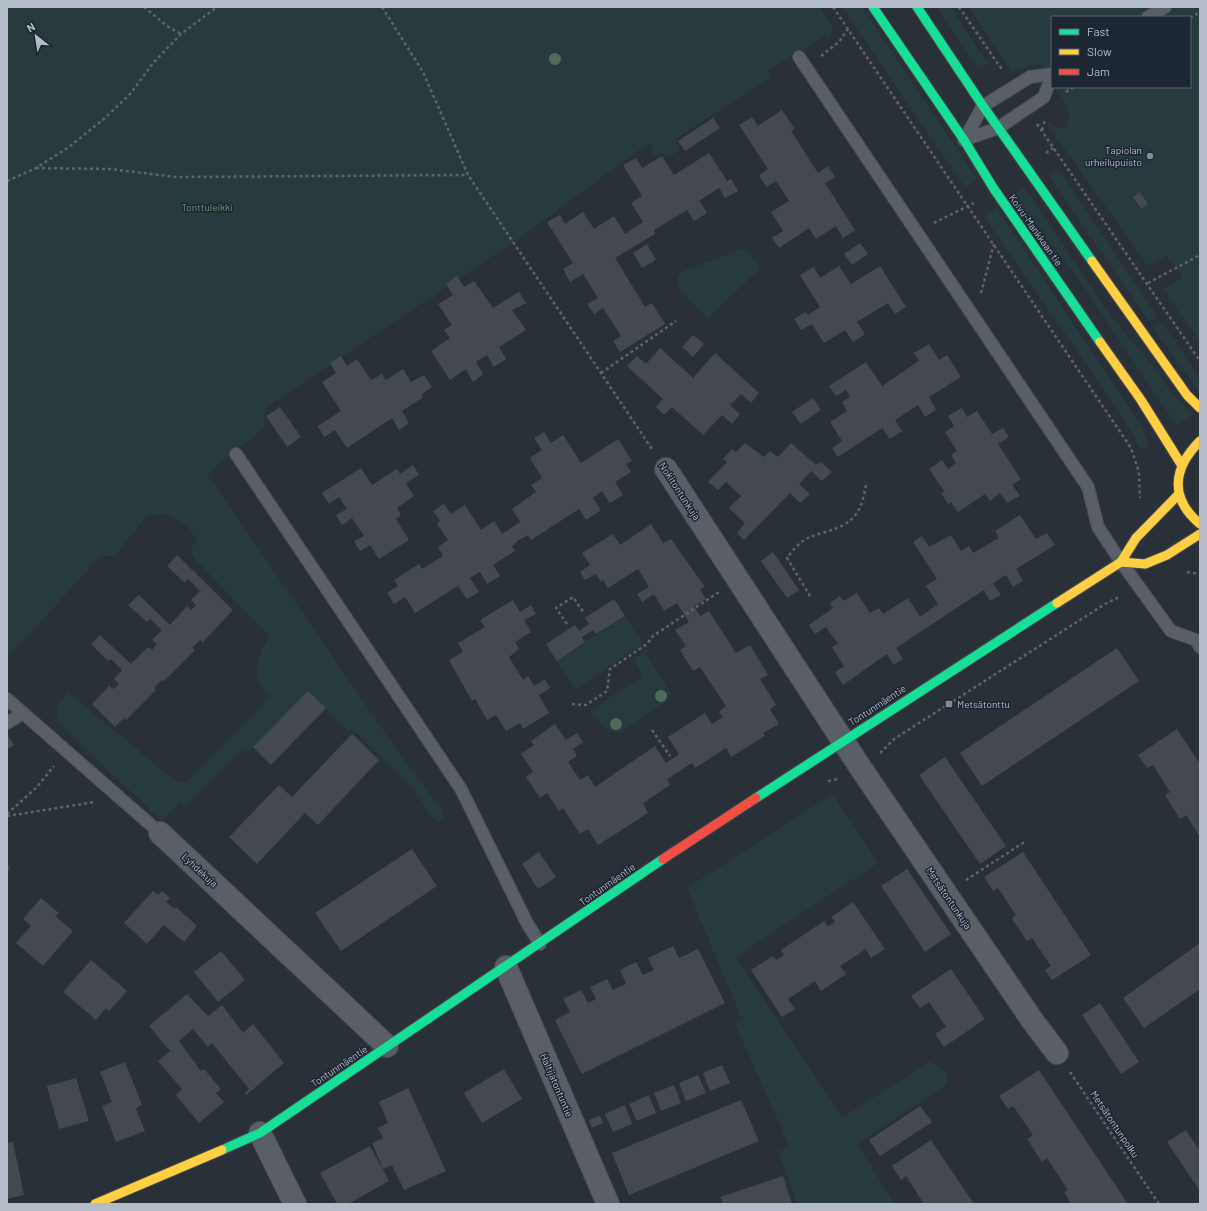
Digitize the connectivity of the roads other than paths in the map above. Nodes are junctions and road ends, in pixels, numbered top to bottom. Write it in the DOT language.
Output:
graph roads {
  1 [pos="873,7"];
  2 [pos="917,7"];
  3 [pos="1165,7"];
  4 [pos="1150,16"];
  5 [pos="802,62"];
  6 [pos="1051,74"];
  7 [pos="1051,77"];
  8 [pos="983,106"];
  9 [pos="998,128"];
  10 [pos="964,140"];
  11 [pos="1200,408"];
  12 [pos="1200,441"];
  13 [pos="236,454"];
  14 [pos="1181,464"];
  15 [pos="666,469"];
  16 [pos="1179,494"];
  17 [pos="1200,524"];
  18 [pos="1200,534"];
  19 [pos="1121,562"];
  20 [pos="1200,647"];
  21 [pos="7,699"];
  22 [pos="23,713"];
  23 [pos="7,723"];
  24 [pos="843,741"];
  25 [pos="160,833"];
  26 [pos="540,944"];
  27 [pos="506,967"];
  28 [pos="387,1046"];
  29 [pos="1058,1053"];
  30 [pos="260,1133"];
  31 [pos="95,1204"];
  32 [pos="295,1204"];
  33 [pos="608,1204"];
  1 -- 10 [label="street, Koivu-Mankkaan tie"];
  2 -- 8 [label="street"];
  3 -- 4 [label="lane"];
  5 -- 19 [label="lane"];
  6 -- 8 [label="lane"];
  7 -- 9 [label="lane"];
  8 -- 9 [label="street"];
  8 -- 10 [label="lane"];
  9 -- 10 [label="lane"];
  9 -- 11 [label="street"];
  10 -- 14 [label="street, Koivu-Mankkaan tie"];
  12 -- 14 [label="street"];
  13 -- 26 [label="lane"];
  14 -- 16 [label="street"];
  15 -- 24 [label="street, Nokitontunkuja"];
  16 -- 17 [label="street"];
  16 -- 19 [label="street, Tontunmäentie"];
  18 -- 19 [label="street"];
  19 -- 20 [label="lane"];
  19 -- 24 [label="street, Tontunmäentie"];
  21 -- 22 [label="lane, Lyhdekuja"];
  22 -- 23 [label="lane"];
  22 -- 25 [label="lane, Lyhdekuja"];
  24 -- 26 [label="street, Tontunmäentie"];
  24 -- 29 [label="street, Metsätontunkuja"];
  25 -- 28 [label="street, Lyhdekuja"];
  26 -- 27 [label="street, Tontunmäentie"];
  27 -- 28 [label="street, Tontunmäentie"];
  27 -- 33 [label="street, Haltijatontuntie"];
  28 -- 30 [label="street, Tontunmäentie"];
  30 -- 31 [label="street, Tontunmäentie"];
  30 -- 32 [label="street"];
}
